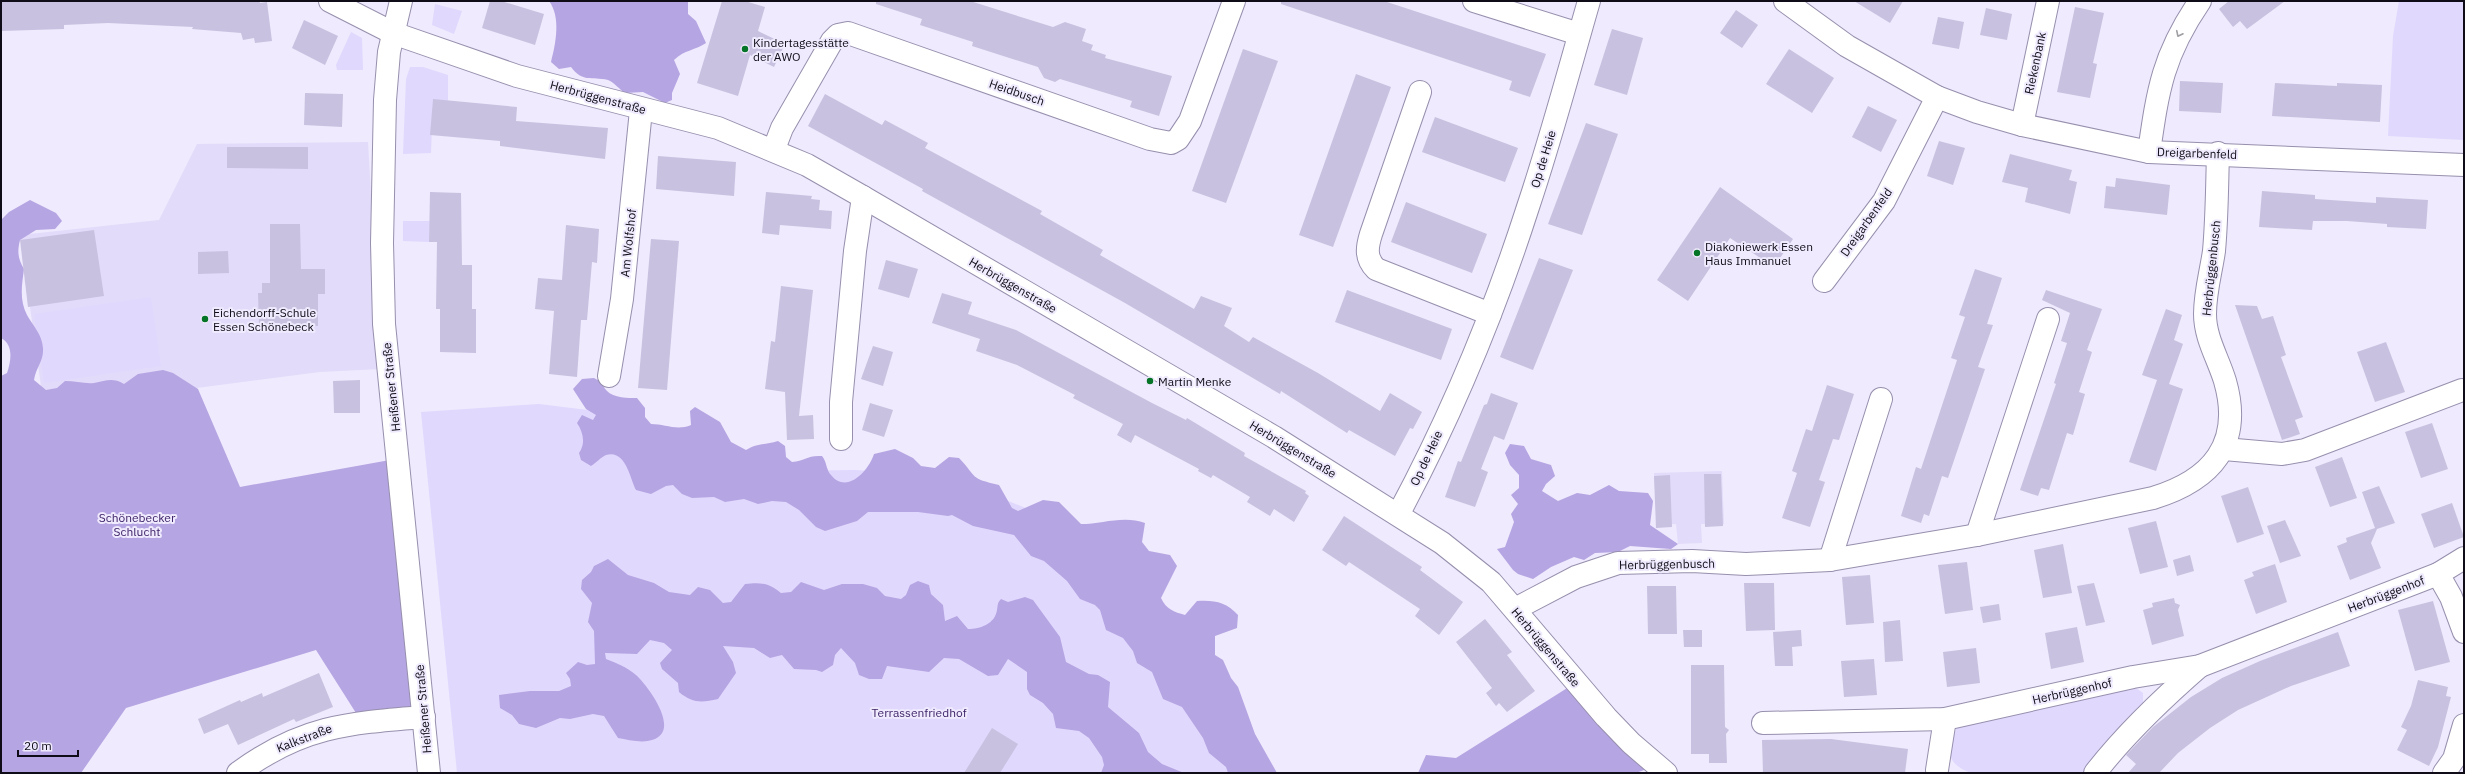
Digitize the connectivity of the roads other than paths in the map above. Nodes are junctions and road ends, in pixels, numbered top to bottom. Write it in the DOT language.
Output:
graph roads {
  1 [pos="330,1"];
  2 [pos="401,1"];
  3 [pos="1234,1"];
  4 [pos="1474,1"];
  5 [pos="1589,1"];
  6 [pos="2048,1"];
  7 [pos="2200,1"];
  8 [pos="1796,5"];
  9 [pos="393,33"];
  10 [pos="1579,34"];
  11 [pos="1420,92"];
  12 [pos="1937,97"];
  13 [pos="641,110"];
  14 [pos="2022,125"];
  15 [pos="774,149"];
  16 [pos="2149,152"];
  17 [pos="2218,154"];
  18 [pos="2464,165"];
  19 [pos="863,197"];
  20 [pos="1824,281"];
  21 [pos="1490,314"];
  22 [pos="2048,319"];
  23 [pos="609,376"];
  24 [pos="2462,390"];
  25 [pos="1881,399"];
  26 [pos="841,439"];
  27 [pos="2224,449"];
  28 [pos="1399,514"];
  29 [pos="1977,535"];
  30 [pos="2464,558"];
  31 [pos="1830,560"];
  32 [pos="2438,574"];
  33 [pos="1515,609"];
  34 [pos="2464,632"];
  35 [pos="2200,666"];
  36 [pos="424,717"];
  37 [pos="1944,719"];
  38 [pos="1763,723"];
  39 [pos="2464,725"];
  40 [pos="1939,772"];
  41 [pos="238,773"];
  42 [pos="429,773"];
  43 [pos="1666,773"];
  44 [pos="2095,773"];
  45 [pos="2444,773"];
  1 -- 9 [label="street, Herbrüggenstraße"];
  2 -- 9 [label="street, Heißener Straße"];
  3 -- 15 [label="street, Heidbusch"];
  4 -- 10 [label="street"];
  5 -- 10 [label="street, Op de Heie"];
  6 -- 14 [label="street, Riekenbank"];
  7 -- 16 [label="street, one-way"];
  8 -- 12 [label="street, Dreigarbenfeld"];
  9 -- 13 [label="street, Herbrüggenstraße"];
  9 -- 36 [label="street, Heißener Straße"];
  10 -- 21 [label="street, Op de Heie"];
  11 -- 21 [label="street"];
  12 -- 14 [label="street, Dreigarbenfeld"];
  12 -- 20 [label="street, Dreigarbenfeld"];
  13 -- 15 [label="street, Herbrüggenstraße"];
  13 -- 23 [label="street, Am Wolfshof"];
  14 -- 16 [label="street, Dreigarbenfeld"];
  15 -- 19 [label="street, Herbrüggenstraße"];
  16 -- 17 [label="street, Dreigarbenfeld"];
  17 -- 18 [label="street, Dreigarbenfeld"];
  17 -- 27 [label="street, Herbrüggenbusch"];
  19 -- 26 [label="street"];
  19 -- 28 [label="street, Herbrüggenstraße"];
  21 -- 28 [label="street, Op de Heie"];
  22 -- 29 [label="street"];
  24 -- 27 [label="street"];
  25 -- 31 [label="street"];
  27 -- 29 [label="street, Herbrüggenbusch"];
  28 -- 33 [label="street, Herbrüggenstraße"];
  29 -- 31 [label="street, Herbrüggenbusch"];
  30 -- 32 [label="street, Herbrüggenhof"];
  31 -- 33 [label="street, Herbrüggenbusch"];
  32 -- 34 [label="street, Herbrüggenhof"];
  32 -- 35 [label="street, Herbrüggenhof"];
  33 -- 43 [label="street, Herbrüggenstraße"];
  35 -- 37 [label="street, Herbrüggenhof"];
  35 -- 44 [label="street, Herbrüggenhof"];
  36 -- 41 [label="street, Kalkstraße"];
  36 -- 42 [label="street, Heißener Straße"];
  37 -- 38 [label="street, Herbrüggenhof"];
  37 -- 40 [label="street"];
  39 -- 45 [label="street"];
}
